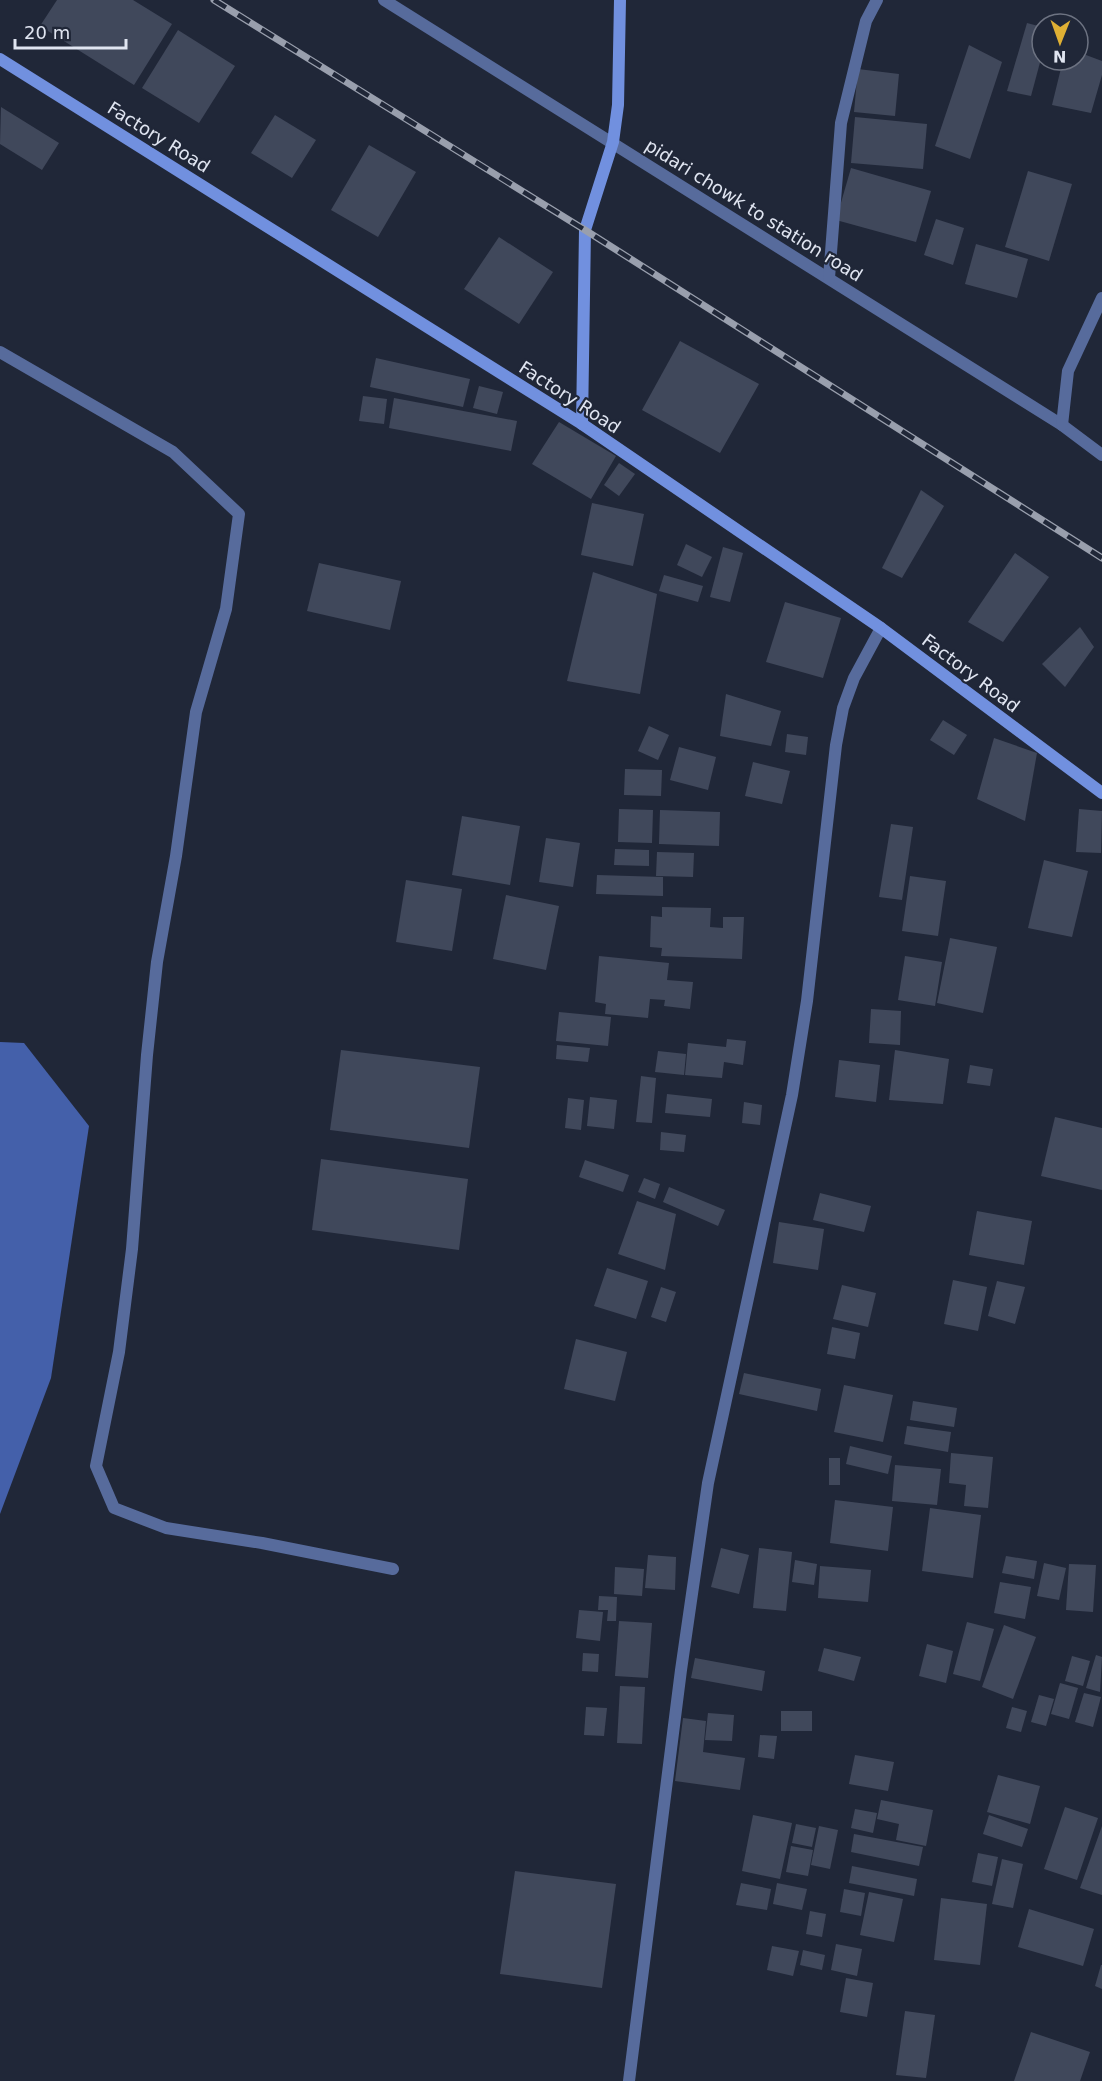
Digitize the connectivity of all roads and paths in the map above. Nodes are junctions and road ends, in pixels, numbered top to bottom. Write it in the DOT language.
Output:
graph roads {
  1 [pos="384,0"];
  2 [pos="620,0"];
  3 [pos="877,0"];
  4 [pos="0,59"];
  5 [pos="613,142"];
  6 [pos="829,278"];
  7 [pos="1102,298"];
  8 [pos="0,352"];
  9 [pos="582,424"];
  10 [pos="1062,425"];
  11 [pos="1102,455"];
  12 [pos="881,628"];
  13 [pos="1102,793"];
  14 [pos="393,1569"];
  15 [pos="628,2081"];
  1 -- 5 [label="street, pidari chowk to station road"];
  2 -- 5 [label="main road"];
  3 -- 6 [label="street"];
  4 -- 9 [label="main road, Factory Road"];
  5 -- 6 [label="street, pidari chowk to station road"];
  5 -- 9 [label="main road"];
  6 -- 10 [label="street, pidari chowk to station road"];
  7 -- 10 [label="street"];
  8 -- 14 [label="street"];
  9 -- 12 [label="main road, Factory Road"];
  10 -- 11 [label="street, pidari chowk to station road"];
  12 -- 13 [label="main road, Factory Road"];
  12 -- 15 [label="street"];
}
